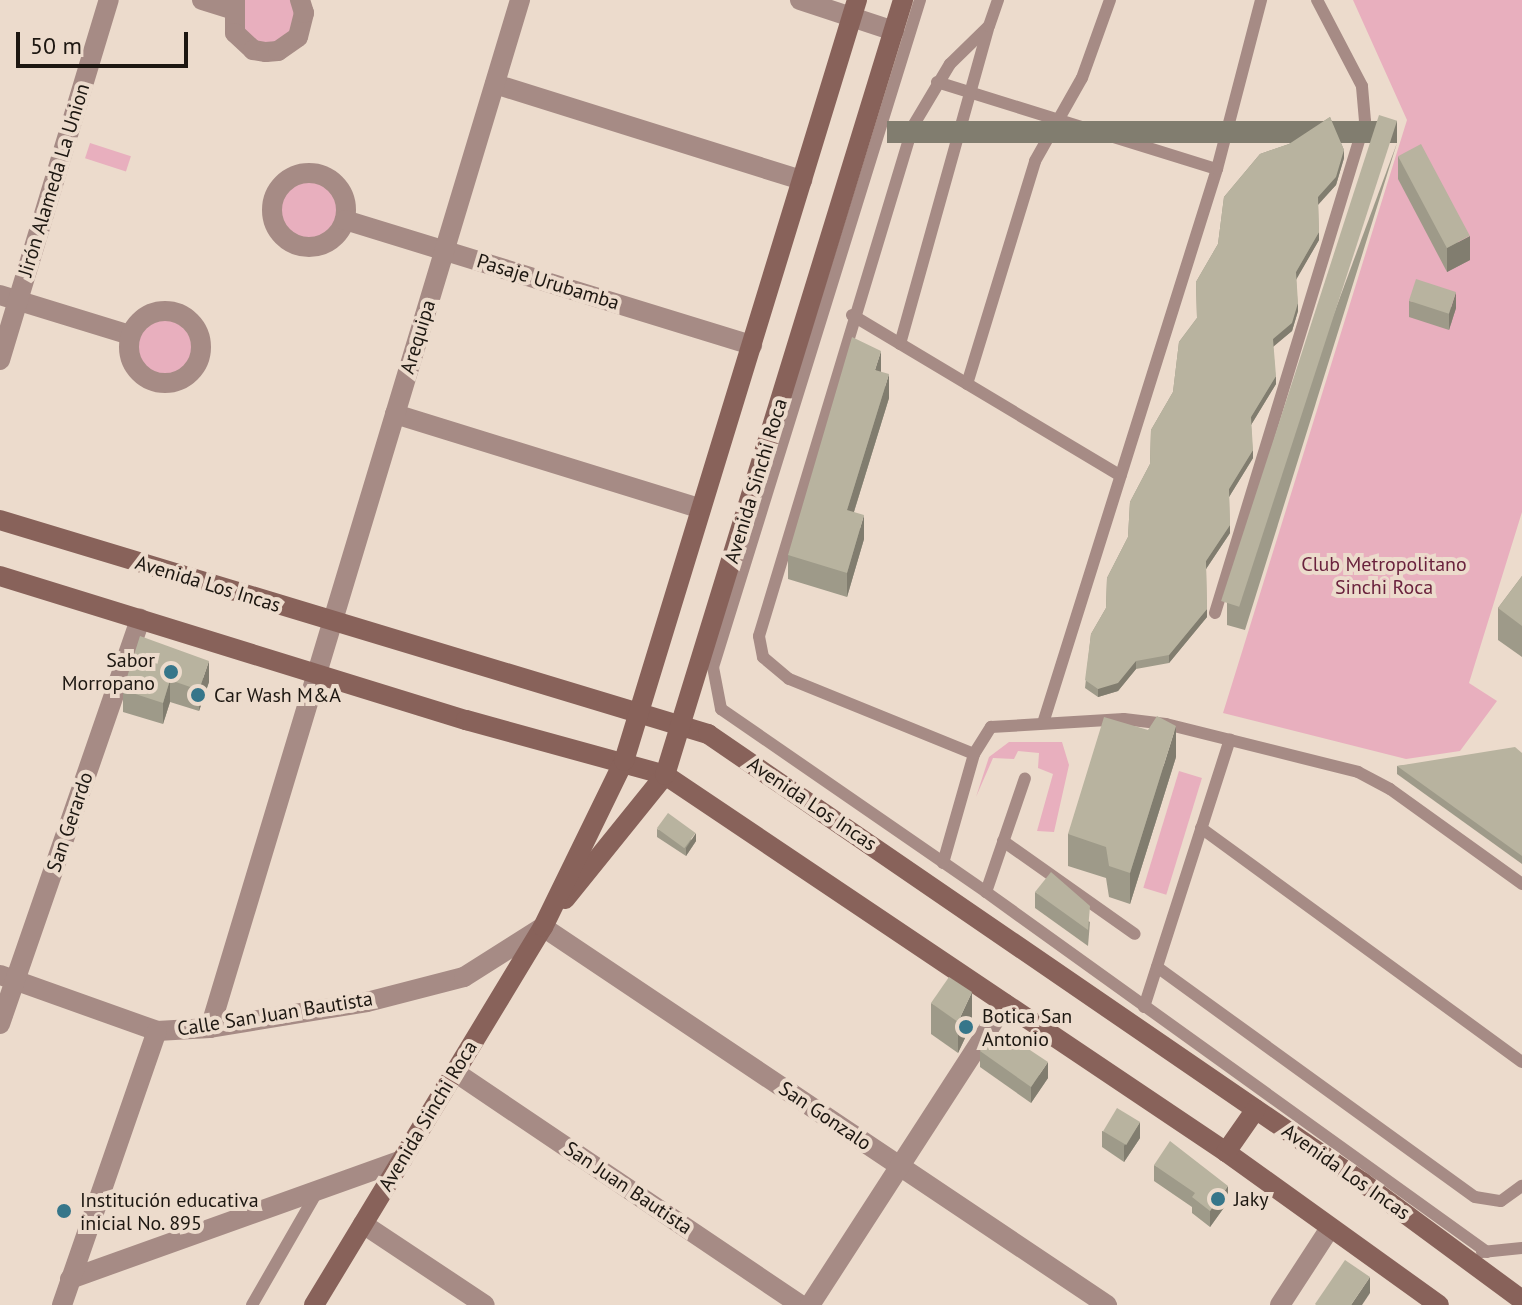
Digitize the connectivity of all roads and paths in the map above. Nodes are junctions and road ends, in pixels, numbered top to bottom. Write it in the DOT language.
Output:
graph roads {
  1 [pos="109,0"];
  2 [pos="202,0"];
  3 [pos="300,0"];
  4 [pos="520,0"];
  5 [pos="800,0"];
  6 [pos="903,0"];
  7 [pos="920,0"];
  8 [pos="998,0"];
  9 [pos="1110,0"];
  10 [pos="1261,0"];
  11 [pos="1317,0"];
  12 [pos="233,4"];
  13 [pos="855,8"];
  14 [pos="989,26"];
  15 [pos="894,31"];
  16 [pos="937,82"];
  17 [pos="495,84"];
  18 [pos="970,92"];
  19 [pos="1059,119"];
  20 [pos="1217,169"];
  21 [pos="802,180"];
  22 [pos="345,220"];
  23 [pos="444,251"];
  24 [pos="9,297"];
  25 [pos="852,315"];
  26 [pos="130,335"];
  27 [pos="900,344"];
  28 [pos="752,345"];
  29 [pos="0,360"];
  30 [pos="967,384"];
  31 [pos="395,414"];
  32 [pos="1121,476"];
  33 [pos="701,509"];
  34 [pos="0,520"];
  35 [pos="0,576"];
  36 [pos="1215,613"];
  37 [pos="140,619"];
  38 [pos="332,622"];
  39 [pos="317,674"];
  40 [pos="640,710"];
  41 [pos="1044,720"];
  42 [pos="682,722"];
  43 [pos="1230,739"];
  44 [pos="974,754"];
  45 [pos="624,761"];
  46 [pos="665,775"];
  47 [pos="1025,778"];
  48 [pos="1201,828"];
  49 [pos="1003,841"];
  50 [pos="943,863"];
  51 [pos="1522,884"];
  52 [pos="986,892"];
  53 [pos="543,927"];
  54 [pos="1135,934"];
  55 [pos="1157,967"];
  56 [pos="8,977"];
  57 [pos="1005,1004"];
  58 [pos="1144,1007"];
  59 [pos="0,1024"];
  60 [pos="210,1028"];
  61 [pos="157,1031"];
  62 [pos="1522,1062"];
  63 [pos="455,1072"];
  64 [pos="1256,1109"];
  65 [pos="1226,1152"];
  66 [pos="402,1160"];
  67 [pos="900,1167"];
  68 [pos="1522,1186"];
  69 [pos="318,1190"];
  70 [pos="363,1224"];
  71 [pos="1330,1228"];
  72 [pos="1522,1248"];
  73 [pos="1455,1250"];
  74 [pos="1487,1252"];
  75 [pos="70,1279"];
  76 [pos="1522,1300"];
  77 [pos="62,1305"];
  78 [pos="252,1305"];
  79 [pos="314,1305"];
  80 [pos="485,1305"];
  81 [pos="800,1305"];
  82 [pos="810,1305"];
  83 [pos="1107,1305"];
  84 [pos="1280,1305"];
  85 [pos="1439,1305"];
  1 -- 24 [label="street, Jirón Alameda La Union"];
  2 -- 12 [label="street"];
  3 -- 12 [label="street"];
  4 -- 17 [label="street, Arequipa"];
  5 -- 13 [label="street"];
  6 -- 15 [label="main road, Avenida Sinchi Roca"];
  7 -- 50 [label="lane"];
  8 -- 14 [label="lane"];
  9 -- 19 [label="lane"];
  10 -- 20 [label="lane"];
  11 -- 36 [label="lane"];
  13 -- 15 [label="street"];
  13 -- 21 [label="main road, Avenida Sinchi Roca"];
  14 -- 16 [label="lane"];
  14 -- 18 [label="lane"];
  15 -- 42 [label="main road, Avenida Sinchi Roca"];
  16 -- 18 [label="lane"];
  16 -- 25 [label="lane"];
  17 -- 21 [label="street"];
  17 -- 23 [label="street, Arequipa"];
  18 -- 19 [label="lane"];
  18 -- 27 [label="lane"];
  19 -- 20 [label="lane"];
  19 -- 30 [label="lane"];
  20 -- 32 [label="lane"];
  21 -- 28 [label="main road, Avenida Sinchi Roca"];
  22 -- 23 [label="street, Pasaje Urubamba"];
  23 -- 28 [label="street, Pasaje Urubamba"];
  23 -- 31 [label="street, Arequipa"];
  24 -- 26 [label="street"];
  24 -- 29 [label="street, Jirón Alameda La Union"];
  25 -- 27 [label="lane"];
  25 -- 44 [label="lane"];
  27 -- 30 [label="lane"];
  28 -- 33 [label="main road, Avenida Sinchi Roca"];
  30 -- 32 [label="lane"];
  31 -- 33 [label="street"];
  31 -- 38 [label="street, Arequipa"];
  32 -- 41 [label="lane"];
  33 -- 40 [label="main road, Avenida Sinchi Roca"];
  34 -- 38 [label="main road, Avenida Los Incas"];
  35 -- 37 [label="main road"];
  37 -- 39 [label="main road"];
  37 -- 56 [label="street, San Gerardo"];
  38 -- 39 [label="street, Arequipa"];
  38 -- 40 [label="main road, Avenida Los Incas"];
  39 -- 45 [label="main road"];
  39 -- 60 [label="street, Arequipa"];
  40 -- 42 [label="main road, Avenida Los Incas"];
  40 -- 45 [label="main road, Avenida Sinchi Roca"];
  41 -- 43 [label="lane"];
  41 -- 44 [label="lane"];
  42 -- 46 [label="main road, Avenida Sinchi Roca"];
  42 -- 64 [label="main road, Avenida Los Incas"];
  43 -- 48 [label="lane"];
  43 -- 51 [label="lane"];
  44 -- 50 [label="lane"];
  45 -- 46 [label="main road"];
  45 -- 53 [label="main road, Avenida Sinchi Roca"];
  46 -- 53 [label="main road, Avenida Sinchi Roca"];
  46 -- 57 [label="main road"];
  47 -- 49 [label="lane"];
  48 -- 55 [label="lane"];
  48 -- 62 [label="lane"];
  49 -- 52 [label="lane"];
  49 -- 54 [label="lane"];
  50 -- 52 [label="lane"];
  52 -- 58 [label="lane"];
  53 -- 60 [label="street, Calle San Juan Bautista"];
  53 -- 63 [label="main road, Avenida Sinchi Roca"];
  53 -- 67 [label="street, San Gonzalo"];
  55 -- 58 [label="lane"];
  55 -- 68 [label="lane"];
  56 -- 59 [label="street, San Gerardo"];
  56 -- 61 [label="street, Calle San Juan Bautista"];
  57 -- 65 [label="main road"];
  57 -- 67 [label="street"];
  58 -- 74 [label="lane"];
  60 -- 61 [label="street, Calle San Juan Bautista"];
  61 -- 75 [label="street"];
  63 -- 66 [label="main road, Avenida Sinchi Roca"];
  63 -- 81 [label="street, San Juan Bautista"];
  64 -- 65 [label="main road"];
  64 -- 73 [label="main road, Avenida Los Incas"];
  65 -- 71 [label="main road"];
  66 -- 69 [label="street"];
  66 -- 70 [label="main road, Avenida Sinchi Roca"];
  67 -- 82 [label="street"];
  67 -- 83 [label="street, San Gonzalo"];
  69 -- 75 [label="street"];
  69 -- 78 [label="lane"];
  70 -- 79 [label="main road, Avenida Sinchi Roca"];
  70 -- 80 [label="street"];
  71 -- 84 [label="street"];
  71 -- 85 [label="main road"];
  72 -- 74 [label="lane"];
  73 -- 74 [label="lane"];
  73 -- 76 [label="main road, Avenida Los Incas"];
  75 -- 77 [label="street"];
}
